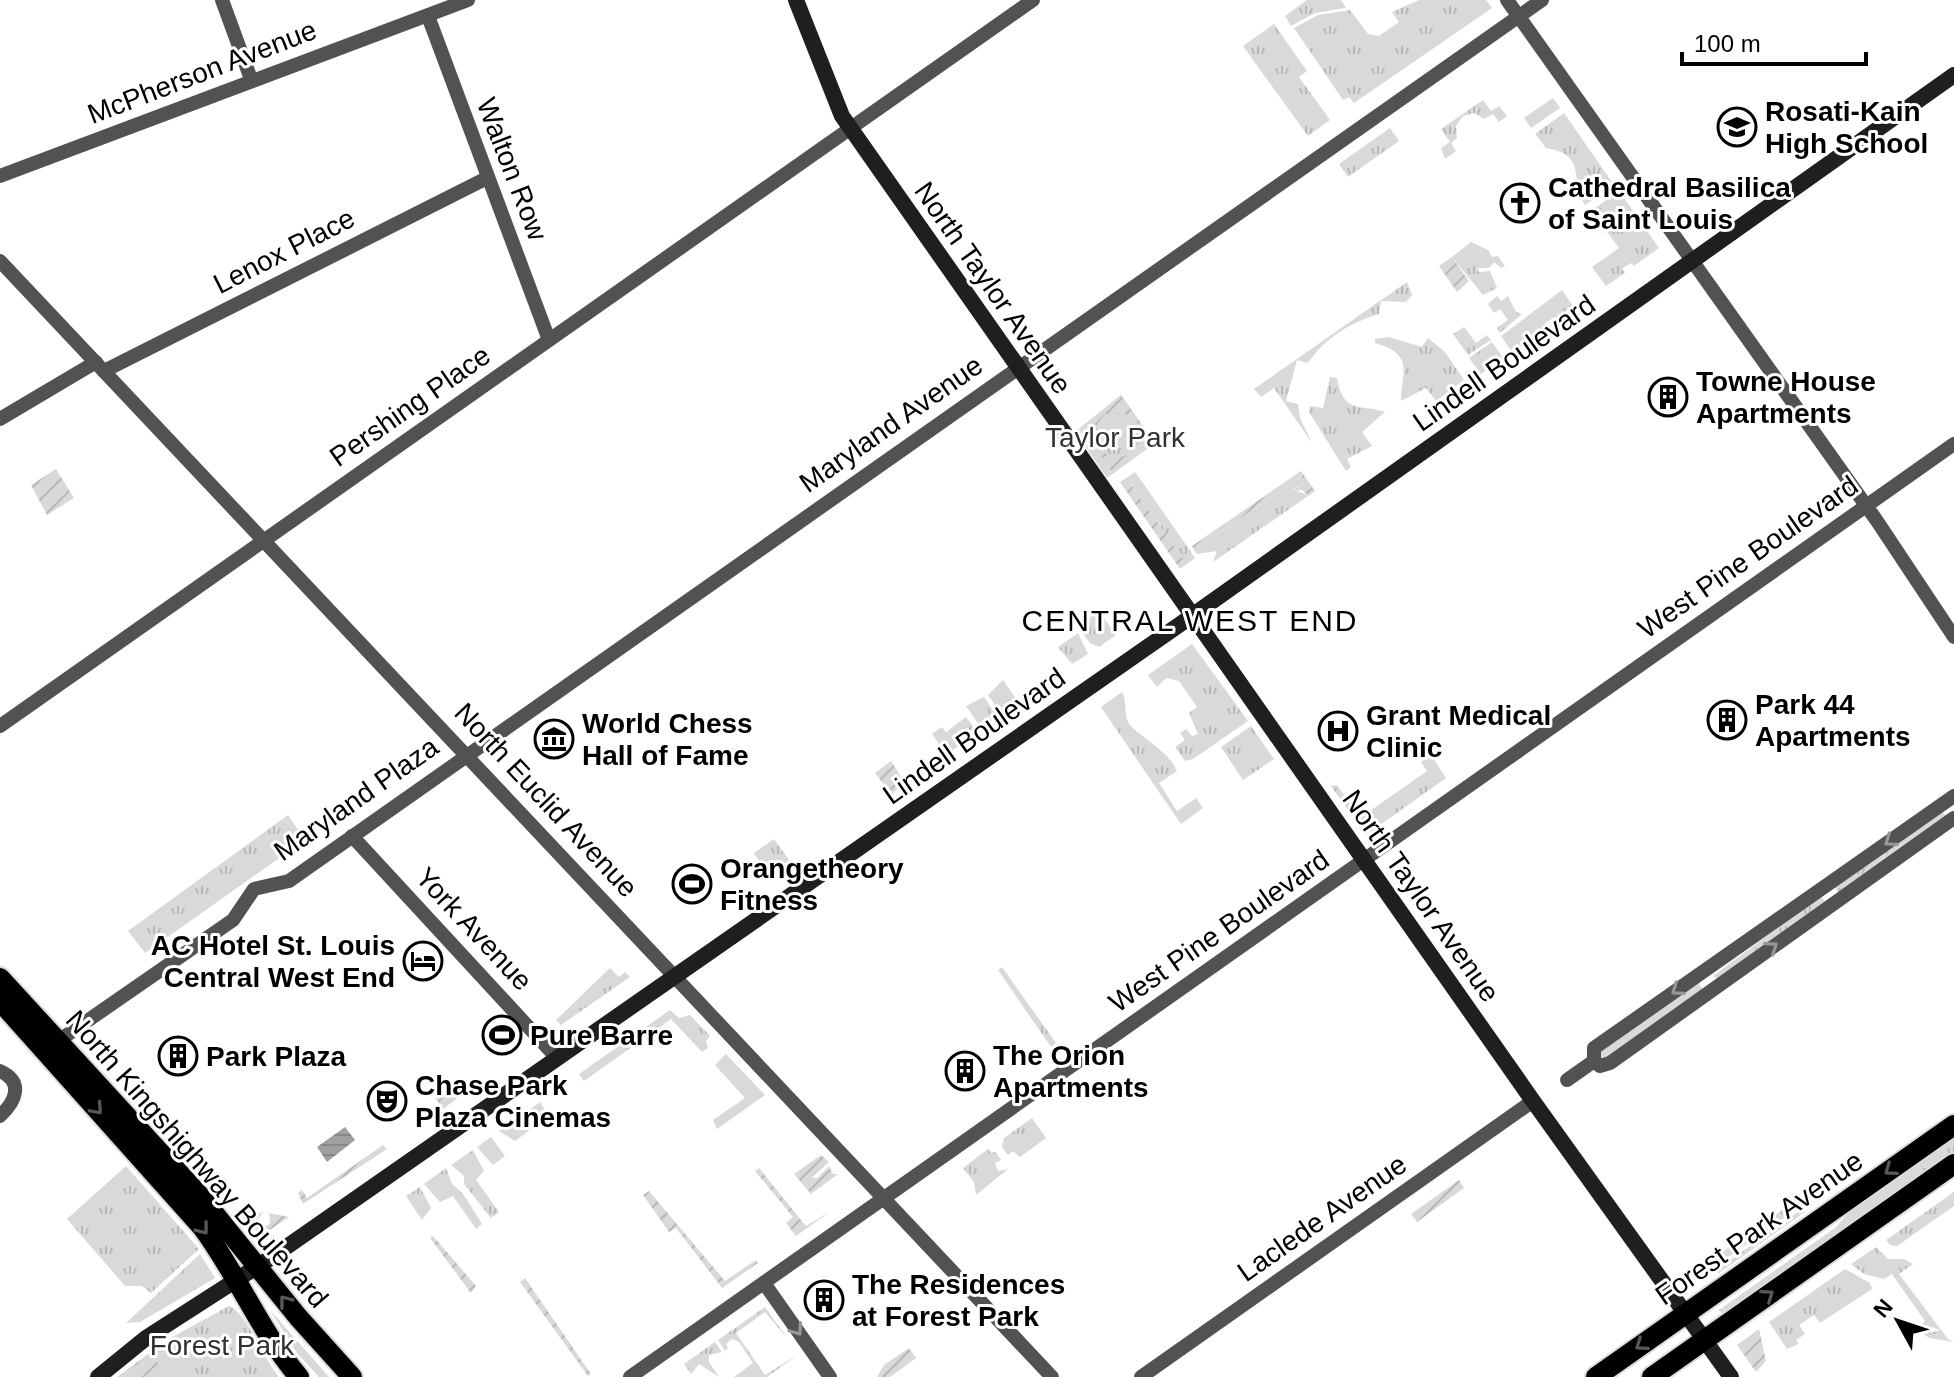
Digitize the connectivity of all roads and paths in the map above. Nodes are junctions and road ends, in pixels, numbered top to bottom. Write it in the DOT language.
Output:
graph roads {
  1 [pos="222,0"];
  2 [pos="468,0"];
  3 [pos="796,0"];
  4 [pos="1033,0"];
  5 [pos="1507,0"];
  6 [pos="1542,0"];
  7 [pos="428,16"];
  8 [pos="1519,16"];
  9 [pos="1954,75"];
  10 [pos="251,79"];
  11 [pos="850,127"];
  12 [pos="0,176"];
  13 [pos="487,178"];
  14 [pos="0,261"];
  15 [pos="1692,261"];
  16 [pos="549,340"];
  17 [pos="100,366"];
  18 [pos="1017,367"];
  19 [pos="0,419"];
  20 [pos="1954,444"];
  21 [pos="1866,506"];
  22 [pos="266,541"];
  23 [pos="1192,615"];
  24 [pos="1954,637"];
  25 [pos="0,726"];
  26 [pos="466,754"];
  27 [pos="1954,796"];
  28 [pos="1954,818"];
  29 [pos="352,836"];
  30 [pos="1364,860"];
  31 [pos="675,976"];
  32 [pos="0,978"];
  33 [pos="0,1001"];
  34 [pos="51,1046"];
  35 [pos="557,1058"];
  36 [pos="1594,1061"];
  37 [pos="0,1071"];
  38 [pos="1567,1080"];
  39 [pos="1533,1101"];
  40 [pos="0,1116"];
  41 [pos="1954,1125"];
  42 [pos="1954,1164"];
  43 [pos="885,1199"];
  44 [pos="258,1266"];
  45 [pos="238,1280"];
  46 [pos="764,1283"];
  47 [pos="1686,1314"];
  48 [pos="1705,1340"];
  49 [pos="98,1377"];
  50 [pos="299,1377"];
  51 [pos="352,1377"];
  52 [pos="630,1377"];
  53 [pos="830,1377"];
  54 [pos="1052,1377"];
  55 [pos="1141,1377"];
  56 [pos="1596,1377"];
  57 [pos="1652,1377"];
  58 [pos="1731,1377"];
  1 -- 10 [label="street"];
  2 -- 7 [label="street, McPherson Avenue"];
  3 -- 11 [label="main road, North Taylor Avenue"];
  4 -- 11 [label="street, Pershing Place"];
  5 -- 8 [label="street"];
  6 -- 8 [label="street, Maryland Avenue"];
  7 -- 10 [label="street, McPherson Avenue"];
  7 -- 13 [label="street, Walton Row"];
  8 -- 15 [label="street"];
  8 -- 18 [label="street, Maryland Avenue"];
  9 -- 15 [label="main road, Lindell Boulevard"];
  10 -- 12 [label="street, McPherson Avenue"];
  11 -- 16 [label="street, Pershing Place"];
  11 -- 18 [label="main road, North Taylor Avenue"];
  13 -- 16 [label="street, Walton Row"];
  13 -- 17 [label="street, Lenox Place"];
  14 -- 17 [label="street, North Euclid Avenue"];
  15 -- 21 [label="street"];
  15 -- 23 [label="main road, Lindell Boulevard"];
  16 -- 22 [label="street, Pershing Place"];
  17 -- 19 [label="street, Lenox Place"];
  17 -- 22 [label="street, North Euclid Avenue"];
  18 -- 23 [label="main road, North Taylor Avenue"];
  18 -- 26 [label="street, Maryland Avenue"];
  20 -- 21 [label="street, West Pine Boulevard"];
  21 -- 24 [label="street"];
  21 -- 30 [label="street, West Pine Boulevard"];
  22 -- 25 [label="street, Pershing Place"];
  22 -- 26 [label="street, North Euclid Avenue"];
  23 -- 30 [label="main road, North Taylor Avenue"];
  23 -- 31 [label="main road, Lindell Boulevard"];
  26 -- 29 [label="street, Maryland Plaza"];
  26 -- 31 [label="street, North Euclid Avenue"];
  27 -- 36 [label="street, one-way"];
  36 -- 28 [label="street, one-way"];
  29 -- 34 [label="street, Maryland Plaza"];
  29 -- 35 [label="street, York Avenue"];
  30 -- 39 [label="main road, North Taylor Avenue"];
  30 -- 43 [label="street, West Pine Boulevard"];
  31 -- 35 [label="main road, Lindell Boulevard"];
  31 -- 43 [label="street, North Euclid Avenue"];
  32 -- 34 [label="main road, North Kingshighway Boulevard"];
  33 -- 34 [label="main road, North Kingshighway Boulevard"];
  34 -- 44 [label="main road, North Kingshighway Boulevard"];
  34 -- 45 [label="main road, North Kingshighway Boulevard, one-way"];
  35 -- 44 [label="main road, Lindell Boulevard"];
  36 -- 38 [label="street"];
  37 -- 40 [label="street"];
  39 -- 47 [label="main road, North Taylor Avenue"];
  39 -- 55 [label="street, Laclede Avenue"];
  41 -- 47 [label="main road, Forest Park Avenue, one-way"];
  48 -- 42 [label="main road, one-way"];
  43 -- 46 [label="street, West Pine Boulevard"];
  43 -- 54 [label="street, North Euclid Avenue"];
  44 -- 45 [label="main road, Lindell Boulevard"];
  51 -- 44 [label="main road, North Kingshighway Boulevard, one-way"];
  45 -- 49 [label="main road, Lindell Boulevard"];
  45 -- 50 [label="main road, North Kingshighway Boulevard"];
  46 -- 52 [label="street, West Pine Boulevard"];
  46 -- 53 [label="street, one-way"];
  47 -- 48 [label="main road, North Taylor Avenue"];
  47 -- 56 [label="main road, Forest Park Avenue, one-way"];
  48 -- 57 [label="main road"];
  48 -- 58 [label="main road, North Taylor Avenue"];
}
